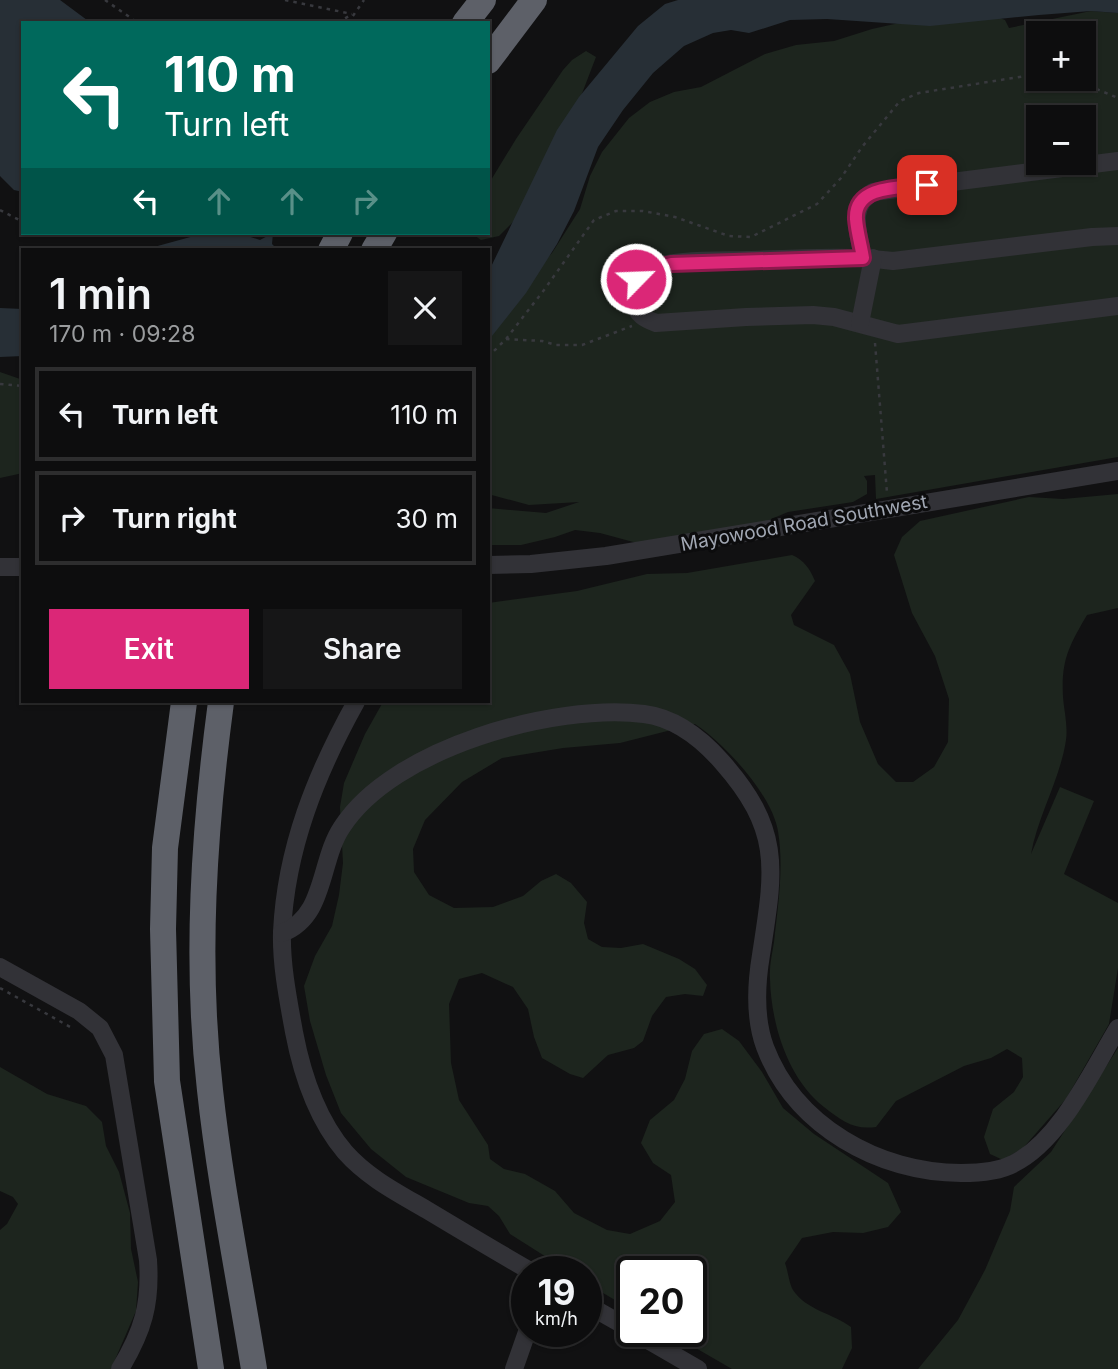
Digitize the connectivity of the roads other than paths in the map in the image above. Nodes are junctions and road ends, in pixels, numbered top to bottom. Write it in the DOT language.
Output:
graph roads {
  1 [pos="481,0"];
  2 [pos="534,0"];
  3 [pos="465,21"];
  4 [pos="490,58"];
  5 [pos="1118,161"];
  6 [pos="1118,236"];
  7 [pos="868,258"];
  8 [pos="1118,306"];
  9 [pos="867,326"];
  10 [pos="1118,471"];
  11 [pos="490,565"];
  12 [pos="0,567"];
  13 [pos="21,567"];
  14 [pos="184,703"];
  15 [pos="221,703"];
  16 [pos="355,703"];
  17 [pos="282,933"];
  18 [pos="0,967"];
  19 [pos="1118,1028"];
  20 [pos="511,1260"];
  21 [pos="522,1347"];
  22 [pos="660,1347"];
  23 [pos="120,1369"];
  24 [pos="211,1369"];
  25 [pos="254,1369"];
  26 [pos="514,1369"];
  27 [pos="698,1369"];
  1 -- 3 [label="highway"];
  2 -- 4 [label="highway"];
  5 -- 7 [label="street"];
  6 -- 7 [label="street"];
  7 -- 9 [label="street"];
  7 -- 9 [label="street"];
  8 -- 9 [label="street"];
  10 -- 11 [label="street, Mayowood Road Southwest"];
  12 -- 13 [label="street"];
  14 -- 24 [label="highway"];
  15 -- 25 [label="highway"];
  16 -- 17 [label="street"];
  17 -- 19 [label="street"];
  17 -- 20 [label="street"];
  18 -- 23 [label="street"];
  21 -- 26 [label="street"];
  22 -- 27 [label="street"];
}
